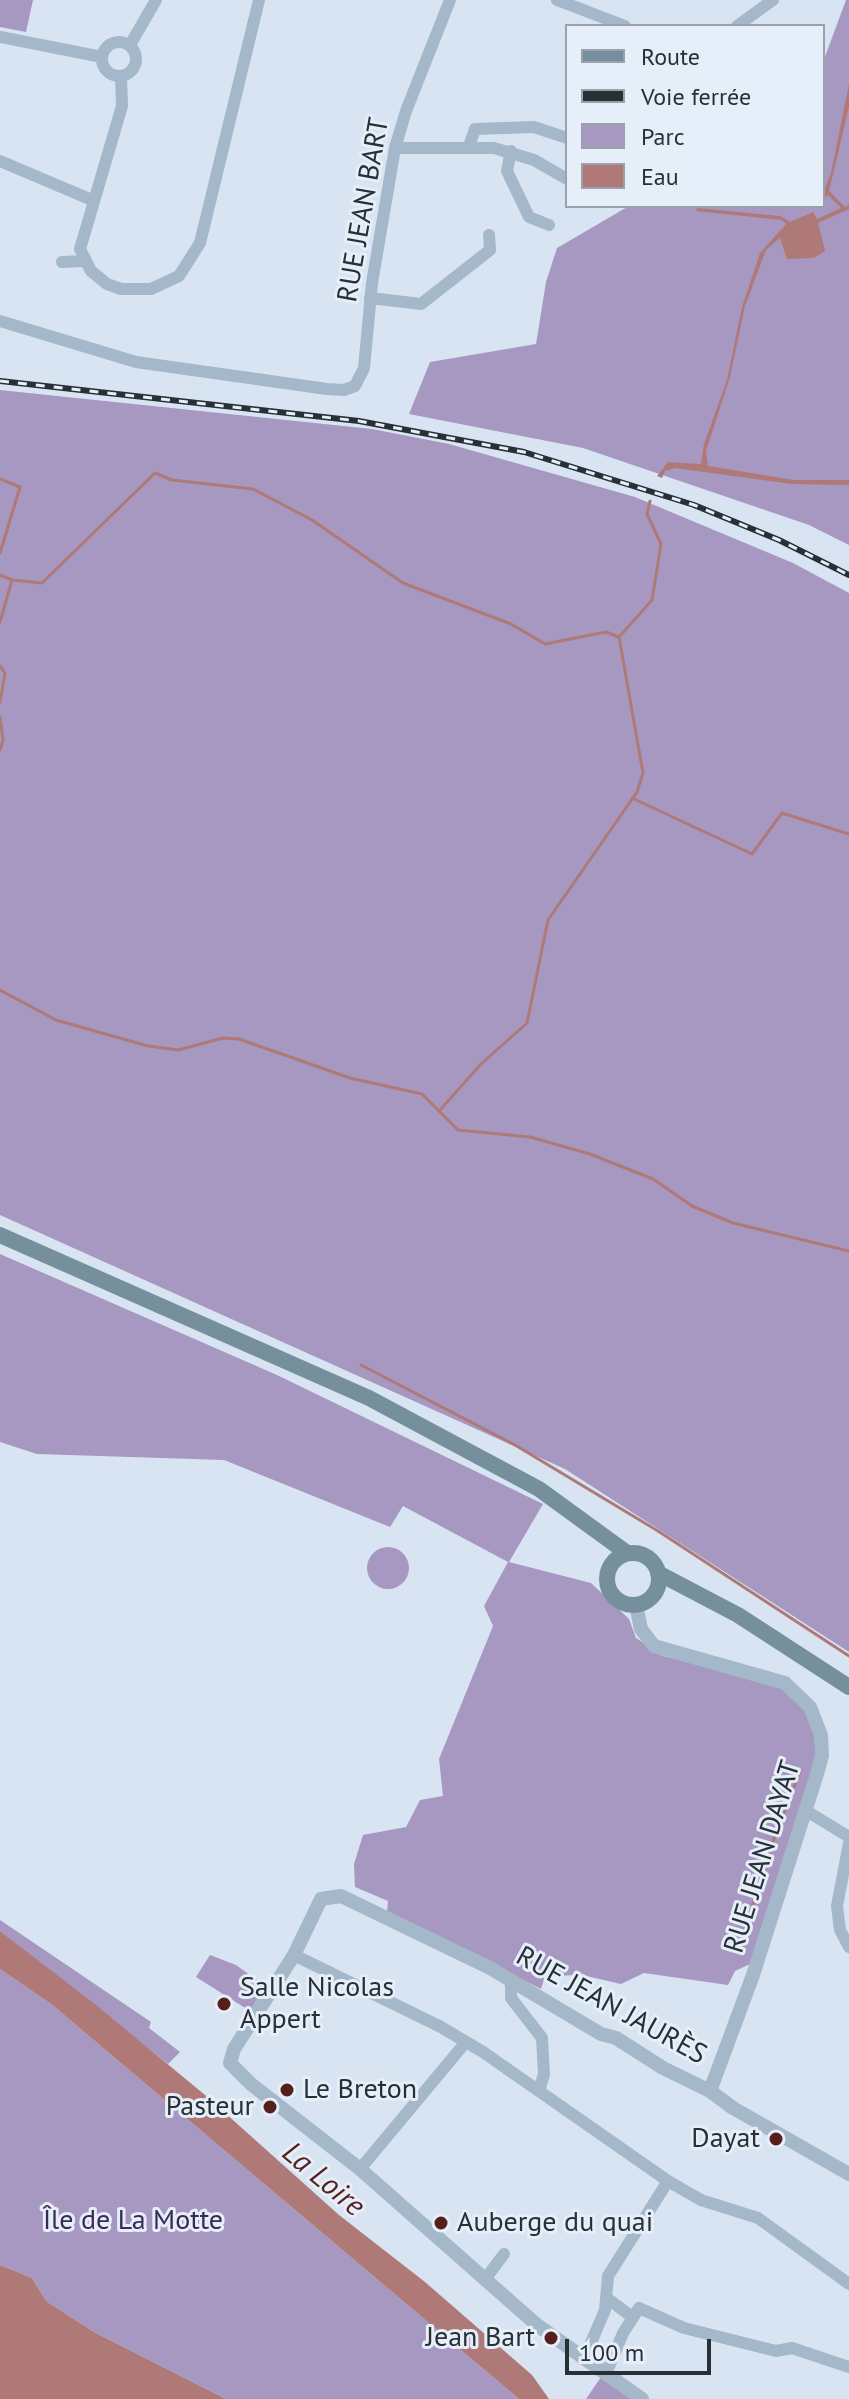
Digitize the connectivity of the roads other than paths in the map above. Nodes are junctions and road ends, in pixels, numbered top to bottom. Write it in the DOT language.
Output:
graph roads {
  1 [pos="156,0"];
  2 [pos="259,0"];
  3 [pos="450,0"];
  4 [pos="557,0"];
  5 [pos="773,0"];
  6 [pos="620,24"];
  7 [pos="740,24"];
  8 [pos="0,37"];
  9 [pos="130,45"];
  10 [pos="102,57"];
  11 [pos="121,77"];
  12 [pos="565,137"];
  13 [pos="469,146"];
  14 [pos="395,148"];
  15 [pos="511,151"];
  16 [pos="0,161"];
  17 [pos="565,178"];
  18 [pos="92,200"];
  19 [pos="549,225"];
  20 [pos="489,235"];
  21 [pos="84,261"];
  22 [pos="62,262"];
  23 [pos="370,298"];
  24 [pos="0,321"];
  25 [pos="0,1235"];
  26 [pos="589,1527"];
  27 [pos="627,1553"];
  28 [pos="608,1569"];
  29 [pos="658,1573"];
  30 [pos="699,1596"];
  31 [pos="652,1597"];
  32 [pos="636,1605"];
  33 [pos="849,1687"];
  34 [pos="805,1810"];
  35 [pos="849,1837"];
  36 [pos="849,1843"];
  37 [pos="849,1947"];
  38 [pos="294,1955"];
  39 [pos="511,1982"];
  40 [pos="465,2043"];
  41 [pos="539,2091"];
  42 [pos="710,2091"];
  43 [pos="360,2169"];
  44 [pos="849,2174"];
  45 [pos="668,2181"];
  46 [pos="504,2254"];
  47 [pos="486,2278"];
  48 [pos="849,2284"];
  49 [pos="607,2298"];
  50 [pos="635,2312"];
  51 [pos="584,2359"];
  52 [pos="849,2367"];
  53 [pos="606,2374"];
  54 [pos="642,2399"];
  1 -- 9 [label="street"];
  2 -- 21 [label="street"];
  3 -- 14 [label="street, RUE JEAN BART"];
  4 -- 6 [label="street"];
  5 -- 7 [label="street"];
  8 -- 10 [label="street"];
  9 -- 10 [label="street"];
  9 -- 11 [label="street"];
  10 -- 11 [label="street"];
  11 -- 18 [label="street"];
  12 -- 13 [label="street"];
  13 -- 14 [label="street"];
  13 -- 15 [label="street"];
  14 -- 23 [label="street, RUE JEAN BART"];
  15 -- 17 [label="street"];
  15 -- 19 [label="street"];
  16 -- 18 [label="street"];
  18 -- 21 [label="street"];
  20 -- 23 [label="street"];
  21 -- 22 [label="street"];
  23 -- 24 [label="street, RUE JEAN BART"];
  25 -- 26 [label="main road"];
  26 -- 27 [label="main road"];
  26 -- 28 [label="main road"];
  27 -- 28 [label="main road"];
  27 -- 29 [label="main road"];
  28 -- 32 [label="main road"];
  29 -- 30 [label="main road"];
  29 -- 31 [label="main road"];
  30 -- 31 [label="main road"];
  30 -- 33 [label="main road"];
  31 -- 32 [label="main road"];
  32 -- 34 [label="street, RUE JEAN DAYAT"];
  34 -- 35 [label="street"];
  34 -- 42 [label="street, RUE JEAN DAYAT"];
  36 -- 37 [label="street"];
  38 -- 39 [label="street, RUE JEAN JAURÈS"];
  38 -- 40 [label="street"];
  38 -- 43 [label="street"];
  39 -- 41 [label="street"];
  39 -- 42 [label="street, RUE JEAN JAURÈS"];
  40 -- 41 [label="street"];
  40 -- 43 [label="street"];
  41 -- 45 [label="street"];
  42 -- 44 [label="street, RUE JEAN JAURÈS"];
  43 -- 47 [label="street"];
  45 -- 48 [label="street"];
  45 -- 49 [label="street"];
  46 -- 47 [label="street"];
  47 -- 51 [label="street"];
  49 -- 50 [label="street"];
  49 -- 51 [label="street"];
  50 -- 52 [label="street"];
  50 -- 53 [label="street"];
  51 -- 53 [label="street"];
  53 -- 54 [label="street"];
}
